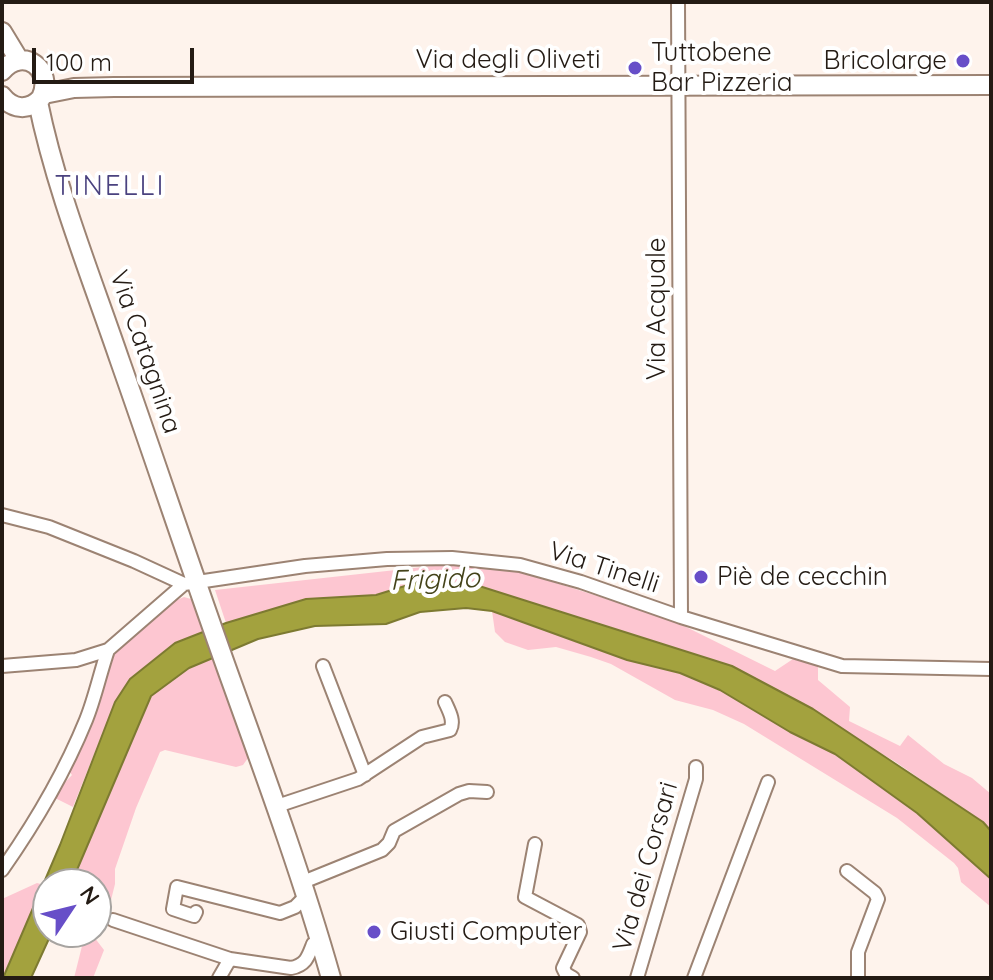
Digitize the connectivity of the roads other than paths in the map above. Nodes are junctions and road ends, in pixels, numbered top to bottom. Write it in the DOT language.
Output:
graph roads {
  1 [pos="678,2"];
  2 [pos="3,36"];
  3 [pos="9,66"];
  4 [pos="678,85"];
  5 [pos="991,85"];
  6 [pos="37,95"];
  7 [pos="2,96"];
  8 [pos="2,515"];
  9 [pos="194,589"];
  10 [pos="681,617"];
  11 [pos="108,650"];
  12 [pos="2,666"];
  13 [pos="323,666"];
  14 [pos="991,669"];
  15 [pos="445,702"];
  16 [pos="696,767"];
  17 [pos="365,775"];
  18 [pos="768,782"];
  19 [pos="487,792"];
  20 [pos="277,806"];
  21 [pos="535,844"];
  22 [pos="2,870"];
  23 [pos="847,871"];
  24 [pos="305,888"];
  25 [pos="196,912"];
  26 [pos="113,920"];
  27 [pos="320,940"];
  28 [pos="230,959"];
  29 [pos="219,978"];
  30 [pos="331,978"];
  31 [pos="573,978"];
  32 [pos="637,978"];
  33 [pos="694,978"];
  34 [pos="858,978"];
  1 -- 4 [label="street, Via Acquale"];
  2 -- 3 [label="main road"];
  3 -- 6 [label="main road"];
  4 -- 5 [label="main road, Via degli Oliveti"];
  4 -- 6 [label="main road, Via degli Oliveti"];
  4 -- 10 [label="street, Via Acquale"];
  6 -- 7 [label="main road"];
  6 -- 9 [label="main road, Via Catagnina"];
  8 -- 9 [label="street"];
  9 -- 10 [label="street, Via Tinelli"];
  9 -- 11 [label="street"];
  9 -- 20 [label="main road, Via Catagnina"];
  10 -- 14 [label="street, Via Tinelli"];
  11 -- 12 [label="street"];
  11 -- 22 [label="street"];
  13 -- 17 [label="street"];
  15 -- 17 [label="street"];
  16 -- 32 [label="street, Via dei Corsari"];
  17 -- 20 [label="street"];
  18 -- 33 [label="street"];
  19 -- 24 [label="street"];
  20 -- 24 [label="main road, Via Catagnina"];
  21 -- 31 [label="street, Via dei Corsari"];
  23 -- 34 [label="street"];
  24 -- 25 [label="street"];
  24 -- 27 [label="main road, Via Catagnina"];
  26 -- 28 [label="street"];
  27 -- 28 [label="street"];
  27 -- 30 [label="main road, Via Catagnina"];
  28 -- 29 [label="street"];
}
